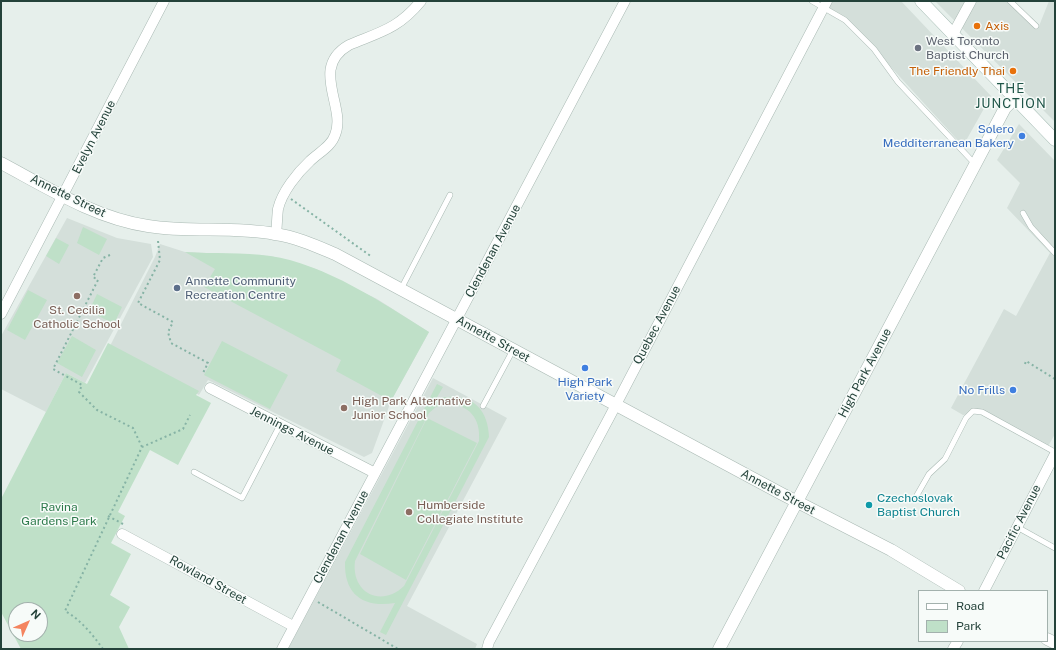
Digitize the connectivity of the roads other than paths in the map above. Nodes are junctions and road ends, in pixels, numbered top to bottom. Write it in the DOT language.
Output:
graph roads {
  1 [pos="164,1"];
  2 [pos="421,1"];
  3 [pos="625,1"];
  4 [pos="812,1"];
  5 [pos="921,1"];
  6 [pos="971,1"];
  7 [pos="1010,1"];
  8 [pos="826,4"];
  9 [pos="1036,26"];
  10 [pos="953,34"];
  11 [pos="1015,98"];
  12 [pos="1055,140"];
  13 [pos="1,163"];
  14 [pos="975,164"];
  15 [pos="450,195"];
  16 [pos="63,196"];
  17 [pos="1023,213"];
  18 [pos="276,234"];
  19 [pos="1055,253"];
  20 [pos="401,289"];
  21 [pos="1,314"];
  22 [pos="456,319"];
  23 [pos="513,350"];
  24 [pos="210,388"];
  25 [pos="615,404"];
  26 [pos="482,406"];
  27 [pos="280,425"];
  28 [pos="1055,453"];
  29 [pos="194,472"];
  30 [pos="375,473"];
  31 [pos="917,496"];
  32 [pos="797,502"];
  33 [pos="1017,527"];
  34 [pos="123,529"];
  35 [pos="1055,548"];
  36 [pos="957,590"];
  37 [pos="985,590"];
  38 [pos="293,626"];
  39 [pos="282,649"];
  40 [pos="487,649"];
  41 [pos="719,649"];
  1 -- 16 [label="street, Evelyn Avenue"];
  2 -- 18 [label="street"];
  3 -- 22 [label="street, Clendenan Avenue"];
  4 -- 8 [label="lane"];
  5 -- 10 [label="street"];
  6 -- 10 [label="street"];
  7 -- 9 [label="lane"];
  8 -- 14 [label="lane"];
  8 -- 25 [label="street, Quebec Avenue"];
  10 -- 11 [label="street"];
  11 -- 12 [label="street"];
  11 -- 14 [label="street, High Park Avenue"];
  13 -- 16 [label="street, Annette Street"];
  14 -- 32 [label="street, High Park Avenue"];
  15 -- 20 [label="lane"];
  16 -- 18 [label="street, Annette Street"];
  16 -- 21 [label="street, Evelyn Avenue"];
  17 -- 19 [label="lane"];
  18 -- 20 [label="street, Annette Street"];
  20 -- 22 [label="street, Annette Street"];
  22 -- 23 [label="street, Annette Street"];
  22 -- 30 [label="street, Clendenan Avenue"];
  23 -- 25 [label="street, Annette Street"];
  23 -- 26 [label="lane"];
  24 -- 27 [label="street, Jennings Avenue"];
  25 -- 32 [label="street, Annette Street"];
  25 -- 40 [label="street, Quebec Avenue"];
  27 -- 29 [label="lane"];
  27 -- 30 [label="street, Jennings Avenue"];
  28 -- 31 [label="lane"];
  28 -- 33 [label="street, Pacific Avenue"];
  30 -- 38 [label="street, Clendenan Avenue"];
  32 -- 36 [label="street, Annette Street"];
  32 -- 41 [label="street, High Park Avenue"];
  33 -- 35 [label="lane"];
  33 -- 37 [label="street, Pacific Avenue"];
  34 -- 38 [label="street, Rowland Street"];
  38 -- 39 [label="street, Clendenan Avenue"];
}
